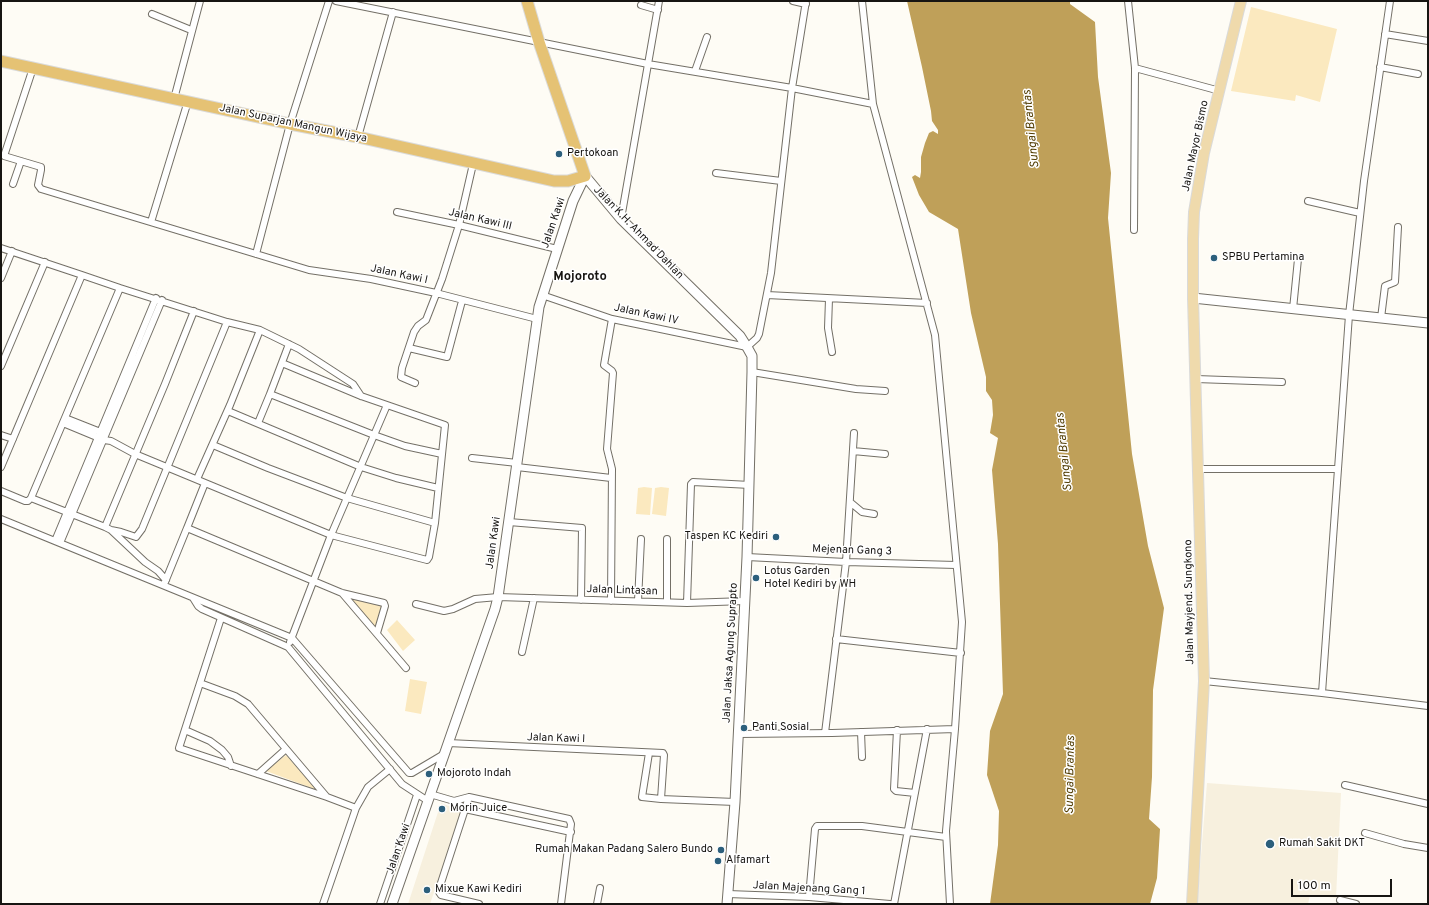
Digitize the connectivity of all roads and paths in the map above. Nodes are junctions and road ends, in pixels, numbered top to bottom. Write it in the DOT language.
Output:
graph roads {
  1 [pos="200,1"];
  2 [pos="329,1"];
  3 [pos="336,1"];
  4 [pos="527,1"];
  5 [pos="659,1"];
  6 [pos="793,1"];
  7 [pos="862,1"];
  8 [pos="1128,1"];
  9 [pos="1241,1"];
  10 [pos="1390,1"];
  11 [pos="806,3"];
  12 [pos="641,5"];
  13 [pos="658,10"];
  14 [pos="393,12"];
  15 [pos="152,14"];
  16 [pos="191,30"];
  17 [pos="1385,34"];
  18 [pos="708,37"];
  19 [pos="1428,41"];
  20 [pos="539,42"];
  21 [pos="1,61"];
  22 [pos="648,64"];
  23 [pos="1380,67"];
  24 [pos="32,68"];
  25 [pos="1135,68"];
  26 [pos="696,71"];
  27 [pos="1418,74"];
  28 [pos="792,88"];
  29 [pos="1220,91"];
  30 [pos="174,99"];
  31 [pos="188,101"];
  32 [pos="873,104"];
  33 [pos="290,124"];
  34 [pos="358,137"];
  35 [pos="2,155"];
  36 [pos="21,161"];
  37 [pos="473,164"];
  38 [pos="716,173"];
  39 [pos="585,176"];
  40 [pos="781,181"];
  41 [pos="13,184"];
  42 [pos="1308,201"];
  43 [pos="397,212"];
  44 [pos="1360,213"];
  45 [pos="621,219"];
  46 [pos="151,222"];
  47 [pos="459,225"];
  48 [pos="1398,227"];
  49 [pos="1134,230"];
  50 [pos="1,248"];
  51 [pos="557,249"];
  52 [pos="12,251"];
  53 [pos="256,254"];
  54 [pos="1298,259"];
  55 [pos="45,262"];
  56 [pos="82,275"];
  57 [pos="1,278"];
  58 [pos="120,288"];
  59 [pos="436,293"];
  60 [pos="542,295"];
  61 [pos="767,296"];
  62 [pos="1193,298"];
  63 [pos="159,299"];
  64 [pos="828,299"];
  65 [pos="462,301"];
  66 [pos="927,303"];
  67 [pos="1293,309"];
  68 [pos="194,311"];
  69 [pos="1349,315"];
  70 [pos="1381,318"];
  71 [pos="537,319"];
  72 [pos="612,319"];
  73 [pos="227,322"];
  74 [pos="1428,323"];
  75 [pos="260,330"];
  76 [pos="289,344"];
  77 [pos="748,347"];
  78 [pos="409,348"];
  79 [pos="832,352"];
  80 [pos="282,363"];
  81 [pos="1,366"];
  82 [pos="752,372"];
  83 [pos="1196,379"];
  84 [pos="1282,382"];
  85 [pos="415,383"];
  86 [pos="885,391"];
  87 [pos="270,394"];
  88 [pos="361,396"];
  89 [pos="751,403"];
  90 [pos="387,405"];
  91 [pos="228,411"];
  92 [pos="64,420"];
  93 [pos="258,423"];
  94 [pos="854,434"];
  95 [pos="1,435"];
  96 [pos="374,435"];
  97 [pos="102,436"];
  98 [pos="13,439"];
  99 [pos="212,445"];
  100 [pos="853,451"];
  101 [pos="135,454"];
  102 [pos="442,454"];
  103 [pos="885,454"];
  104 [pos="472,458"];
  105 [pos="517,465"];
  106 [pos="1,467"];
  107 [pos="167,467"];
  108 [pos="361,467"];
  109 [pos="1338,469"];
  110 [pos="1198,470"];
  111 [pos="611,478"];
  112 [pos="197,479"];
  113 [pos="205,483"];
  114 [pos="750,485"];
  115 [pos="438,488"];
  116 [pos="1,491"];
  117 [pos="31,498"];
  118 [pos="347,498"];
  119 [pos="850,502"];
  120 [pos="70,512"];
  121 [pos="874,514"];
  122 [pos="1,519"];
  123 [pos="509,522"];
  124 [pos="435,523"];
  125 [pos="105,527"];
  126 [pos="187,528"];
  127 [pos="111,530"];
  128 [pos="331,535"];
  129 [pos="640,539"];
  130 [pos="666,539"];
  131 [pos="58,542"];
  132 [pos="748,557"];
  133 [pos="846,562"];
  134 [pos="956,565"];
  135 [pos="313,581"];
  136 [pos="165,583"];
  137 [pos="342,593"];
  138 [pos="498,597"];
  139 [pos="193,598"];
  140 [pos="534,598"];
  141 [pos="581,600"];
  142 [pos="611,600"];
  143 [pos="638,601"];
  144 [pos="745,601"];
  145 [pos="667,602"];
  146 [pos="687,602"];
  147 [pos="416,604"];
  148 [pos="221,618"];
  149 [pos="377,633"];
  150 [pos="292,638"];
  151 [pos="836,639"];
  152 [pos="288,648"];
  153 [pos="522,652"];
  154 [pos="961,653"];
  155 [pos="406,668"];
  156 [pos="1204,681"];
  157 [pos="200,683"];
  158 [pos="1322,693"];
  159 [pos="1428,706"];
  160 [pos="927,729"];
  161 [pos="955,729"];
  162 [pos="184,730"];
  163 [pos="897,730"];
  164 [pos="861,732"];
  165 [pos="739,734"];
  166 [pos="825,734"];
  167 [pos="448,743"];
  168 [pos="382,744"];
  169 [pos="286,749"];
  170 [pos="375,751"];
  171 [pos="649,753"];
  172 [pos="444,754"];
  173 [pos="862,757"];
  174 [pos="232,766"];
  175 [pos="390,769"];
  176 [pos="258,774"];
  177 [pos="1345,785"];
  178 [pos="915,793"];
  179 [pos="417,795"];
  180 [pos="327,797"];
  181 [pos="429,797"];
  182 [pos="469,797"];
  183 [pos="661,800"];
  184 [pos="454,801"];
  185 [pos="735,802"];
  186 [pos="1428,804"];
  187 [pos="356,808"];
  188 [pos="465,809"];
  189 [pos="570,832"];
  190 [pos="908,832"];
  191 [pos="1365,833"];
  192 [pos="946,837"];
  193 [pos="1428,848"];
  194 [pos="600,888"];
  195 [pos="728,894"];
  196 [pos="809,897"];
  197 [pos="1340,900"];
  198 [pos="323,904"];
  199 [pos="380,904"];
  200 [pos="392,904"];
  201 [pos="479,904"];
  202 [pos="561,904"];
  203 [pos="597,904"];
  204 [pos="727,904"];
  205 [pos="890,904"];
  206 [pos="894,904"];
  207 [pos="950,904"];
  208 [pos="1192,904"];
  209 [pos="1356,904"];
  1 -- 16 [label="street"];
  2 -- 33 [label="street"];
  3 -- 14 [label="street"];
  4 -- 20 [label="highway, Jalan K.H. Ahmad Dahlan"];
  5 -- 13 [label="street"];
  6 -- 11 [label="street"];
  7 -- 32 [label="street"];
  8 -- 25 [label="street"];
  9 -- 29 [label="main road, Jalan Mayor Bismo"];
  10 -- 17 [label="street"];
  11 -- 28 [label="street"];
  12 -- 13 [label="street"];
  13 -- 22 [label="street"];
  14 -- 20 [label="street"];
  14 -- 34 [label="street"];
  15 -- 16 [label="street"];
  16 -- 30 [label="street"];
  17 -- 19 [label="street"];
  17 -- 23 [label="street"];
  18 -- 26 [label="street"];
  20 -- 22 [label="street"];
  20 -- 39 [label="highway, Jalan K.H. Ahmad Dahlan"];
  21 -- 24 [label="highway, Jalan Suparjan Mangun Wijaya"];
  22 -- 26 [label="street"];
  22 -- 45 [label="street"];
  23 -- 27 [label="street"];
  23 -- 44 [label="street"];
  24 -- 30 [label="highway, Jalan Suparjan Mangun Wijaya"];
  24 -- 35 [label="street"];
  25 -- 29 [label="street"];
  25 -- 49 [label="street"];
  26 -- 28 [label="street"];
  28 -- 32 [label="street"];
  28 -- 40 [label="street"];
  29 -- 62 [label="main road, Jalan Mayor Bismo"];
  30 -- 31 [label="highway, Jalan Suparjan Mangun Wijaya"];
  31 -- 33 [label="highway, Jalan Suparjan Mangun Wijaya"];
  31 -- 46 [label="street"];
  32 -- 66 [label="street"];
  33 -- 34 [label="highway, Jalan Suparjan Mangun Wijaya"];
  33 -- 53 [label="street"];
  34 -- 37 [label="highway, Jalan Suparjan Mangun Wijaya"];
  35 -- 36 [label="street"];
  36 -- 41 [label="street"];
  36 -- 46 [label="street, Jalan Kawi I"];
  37 -- 39 [label="highway, Jalan Suparjan Mangun Wijaya"];
  37 -- 47 [label="street"];
  38 -- 40 [label="street"];
  39 -- 45 [label="main road, Jalan K.H. Ahmad Dahlan"];
  39 -- 51 [label="main road, Jalan Kawi"];
  40 -- 61 [label="street"];
  42 -- 44 [label="street"];
  43 -- 47 [label="street, Jalan Kawi III"];
  44 -- 69 [label="street"];
  45 -- 77 [label="main road, Jalan K.H. Ahmad Dahlan"];
  46 -- 53 [label="street, Jalan Kawi I"];
  47 -- 51 [label="street, Jalan Kawi III"];
  47 -- 59 [label="street"];
  48 -- 70 [label="street"];
  50 -- 52 [label="street"];
  51 -- 60 [label="main road, Jalan Kawi"];
  52 -- 55 [label="street"];
  52 -- 57 [label="street"];
  53 -- 59 [label="street, Jalan Kawi I"];
  54 -- 67 [label="street"];
  55 -- 56 [label="street"];
  55 -- 81 [label="street"];
  56 -- 58 [label="street"];
  56 -- 98 [label="street"];
  58 -- 63 [label="street"];
  58 -- 92 [label="street"];
  59 -- 65 [label="street, Jalan Kawi I"];
  59 -- 78 [label="street"];
  60 -- 71 [label="main road, Jalan Kawi"];
  60 -- 72 [label="street, Jalan Kawi IV"];
  61 -- 64 [label="street"];
  61 -- 77 [label="street"];
  62 -- 67 [label="main road"];
  62 -- 83 [label="main road, Jalan Mayjend. Sungkono"];
  63 -- 68 [label="street"];
  63 -- 97 [label="street"];
  64 -- 66 [label="street"];
  64 -- 79 [label="street"];
  65 -- 71 [label="street, Jalan Kawi I"];
  65 -- 78 [label="street"];
  66 -- 134 [label="street"];
  67 -- 69 [label="main road"];
  68 -- 73 [label="street"];
  68 -- 101 [label="street"];
  69 -- 70 [label="main road"];
  69 -- 109 [label="street"];
  70 -- 74 [label="main road"];
  71 -- 105 [label="main road, Jalan Kawi"];
  72 -- 77 [label="street, Jalan Kawi IV"];
  72 -- 111 [label="street"];
  73 -- 75 [label="street"];
  73 -- 107 [label="street"];
  75 -- 76 [label="street"];
  75 -- 91 [label="street"];
  76 -- 80 [label="street"];
  76 -- 88 [label="street"];
  77 -- 82 [label="main road, Jalan K.H. Ahmad Dahlan"];
  78 -- 85 [label="street"];
  80 -- 87 [label="street"];
  80 -- 88 [label="street"];
  82 -- 86 [label="street"];
  82 -- 89 [label="main road, Jalan K.H. Ahmad Dahlan"];
  83 -- 84 [label="street"];
  83 -- 110 [label="main road, Jalan Mayjend. Sungkono"];
  87 -- 93 [label="street"];
  87 -- 96 [label="street"];
  88 -- 90 [label="street"];
  89 -- 114 [label="main road, Jalan Jaksa Agung Suprapto"];
  90 -- 96 [label="street"];
  90 -- 102 [label="street"];
  91 -- 93 [label="street"];
  91 -- 99 [label="street"];
  92 -- 97 [label="street"];
  92 -- 117 [label="street"];
  93 -- 108 [label="street"];
  94 -- 100 [label="street"];
  95 -- 98 [label="street"];
  96 -- 102 [label="street"];
  96 -- 108 [label="street"];
  97 -- 101 [label="street"];
  97 -- 120 [label="street"];
  98 -- 106 [label="street"];
  99 -- 112 [label="street"];
  99 -- 118 [label="street"];
  100 -- 103 [label="street"];
  100 -- 119 [label="street"];
  101 -- 107 [label="street"];
  101 -- 125 [label="street"];
  102 -- 115 [label="street"];
  104 -- 105 [label="street"];
  105 -- 111 [label="street"];
  105 -- 123 [label="main road, Jalan Kawi"];
  107 -- 112 [label="street"];
  107 -- 127 [label="street"];
  108 -- 115 [label="street"];
  108 -- 118 [label="street"];
  109 -- 110 [label="street"];
  109 -- 158 [label="street"];
  110 -- 156 [label="main road, Jalan Mayjend. Sungkono"];
  111 -- 142 [label="street"];
  112 -- 113 [label="street"];
  113 -- 126 [label="street"];
  113 -- 128 [label="street"];
  114 -- 132 [label="main road, Jalan Jaksa Agung Suprapto"];
  114 -- 146 [label="street"];
  115 -- 124 [label="street"];
  116 -- 117 [label="street"];
  117 -- 120 [label="street"];
  118 -- 124 [label="street"];
  118 -- 128 [label="street"];
  119 -- 121 [label="street"];
  119 -- 133 [label="street"];
  120 -- 125 [label="street"];
  120 -- 131 [label="street"];
  122 -- 131 [label="street"];
  123 -- 138 [label="main road, Jalan Kawi"];
  123 -- 141 [label="street"];
  124 -- 128 [label="street"];
  125 -- 127 [label="street"];
  126 -- 135 [label="street"];
  126 -- 136 [label="street"];
  127 -- 136 [label="street"];
  128 -- 135 [label="street"];
  129 -- 143 [label="street"];
  130 -- 145 [label="street"];
  131 -- 136 [label="street"];
  132 -- 133 [label="street, Mejenan Gang 3"];
  132 -- 144 [label="main road, Jalan Jaksa Agung Suprapto"];
  133 -- 134 [label="street, Mejenan Gang 3"];
  133 -- 151 [label="street"];
  134 -- 154 [label="street"];
  135 -- 137 [label="street"];
  135 -- 150 [label="street"];
  136 -- 139 [label="street"];
  137 -- 149 [label="street"];
  137 -- 149 [label="street"];
  138 -- 140 [label="street, Jalan Lintasan"];
  138 -- 147 [label="street, Jalan Lintasan"];
  138 -- 167 [label="main road, Jalan Kawi"];
  139 -- 148 [label="street"];
  139 -- 150 [label="street"];
  140 -- 141 [label="street, Jalan Lintasan"];
  140 -- 153 [label="street"];
  141 -- 142 [label="street, Jalan Lintasan"];
  142 -- 143 [label="street, Jalan Lintasan"];
  143 -- 145 [label="street, Jalan Lintasan"];
  144 -- 146 [label="street, Jalan Lintasan"];
  144 -- 165 [label="main road, Jalan Jaksa Agung Suprapto"];
  145 -- 146 [label="street, Jalan Lintasan"];
  148 -- 152 [label="street"];
  148 -- 157 [label="street"];
  149 -- 155 [label="street"];
  150 -- 152 [label="street"];
  150 -- 168 [label="street"];
  151 -- 154 [label="street"];
  151 -- 166 [label="street"];
  152 -- 170 [label="street"];
  154 -- 161 [label="street"];
  156 -- 158 [label="street"];
  156 -- 208 [label="main road, Jalan Mayjend. Sungkono"];
  157 -- 162 [label="street"];
  157 -- 169 [label="street"];
  158 -- 159 [label="street"];
  160 -- 161 [label="street"];
  160 -- 163 [label="street"];
  160 -- 178 [label="street"];
  161 -- 192 [label="street"];
  162 -- 174 [label="street"];
  162 -- 174 [label="street"];
  163 -- 164 [label="street"];
  163 -- 178 [label="street"];
  164 -- 166 [label="street"];
  164 -- 173 [label="street"];
  165 -- 166 [label="street"];
  165 -- 185 [label="main road, Jalan Jaksa Agung Suprapto"];
  167 -- 171 [label="street, Jalan Kawi I"];
  167 -- 172 [label="main road, Jalan Kawi"];
  168 -- 170 [label="street"];
  168 -- 172 [label="street"];
  169 -- 176 [label="street"];
  169 -- 180 [label="street"];
  170 -- 175 [label="street"];
  171 -- 183 [label="street, Jalan Kawi I"];
  171 -- 183 [label="street"];
  172 -- 181 [label="main road, Jalan Kawi"];
  174 -- 176 [label="street"];
  175 -- 179 [label="street"];
  175 -- 187 [label="street"];
  176 -- 180 [label="street"];
  177 -- 186 [label="street"];
  178 -- 190 [label="street"];
  179 -- 181 [label="street"];
  179 -- 199 [label="street"];
  180 -- 187 [label="street"];
  181 -- 184 [label="street"];
  181 -- 200 [label="main road, Jalan Kawi"];
  182 -- 184 [label="street"];
  182 -- 188 [label="street"];
  182 -- 189 [label="street"];
  183 -- 185 [label="street"];
  184 -- 188 [label="street"];
  185 -- 195 [label="main road, Jalan Jaksa Agung Suprapto"];
  187 -- 198 [label="street"];
  188 -- 189 [label="street"];
  188 -- 201 [label="street"];
  189 -- 202 [label="street"];
  190 -- 192 [label="street"];
  190 -- 196 [label="street"];
  190 -- 206 [label="street"];
  191 -- 193 [label="street"];
  192 -- 207 [label="street"];
  194 -- 203 [label="street"];
  195 -- 196 [label="street, Jalan Majenang Gang 1"];
  195 -- 204 [label="main road, Jalan Jaksa Agung Suprapto"];
  196 -- 205 [label="street, Jalan Majenang Gang 1"];
  197 -- 209 [label="street"];
}
